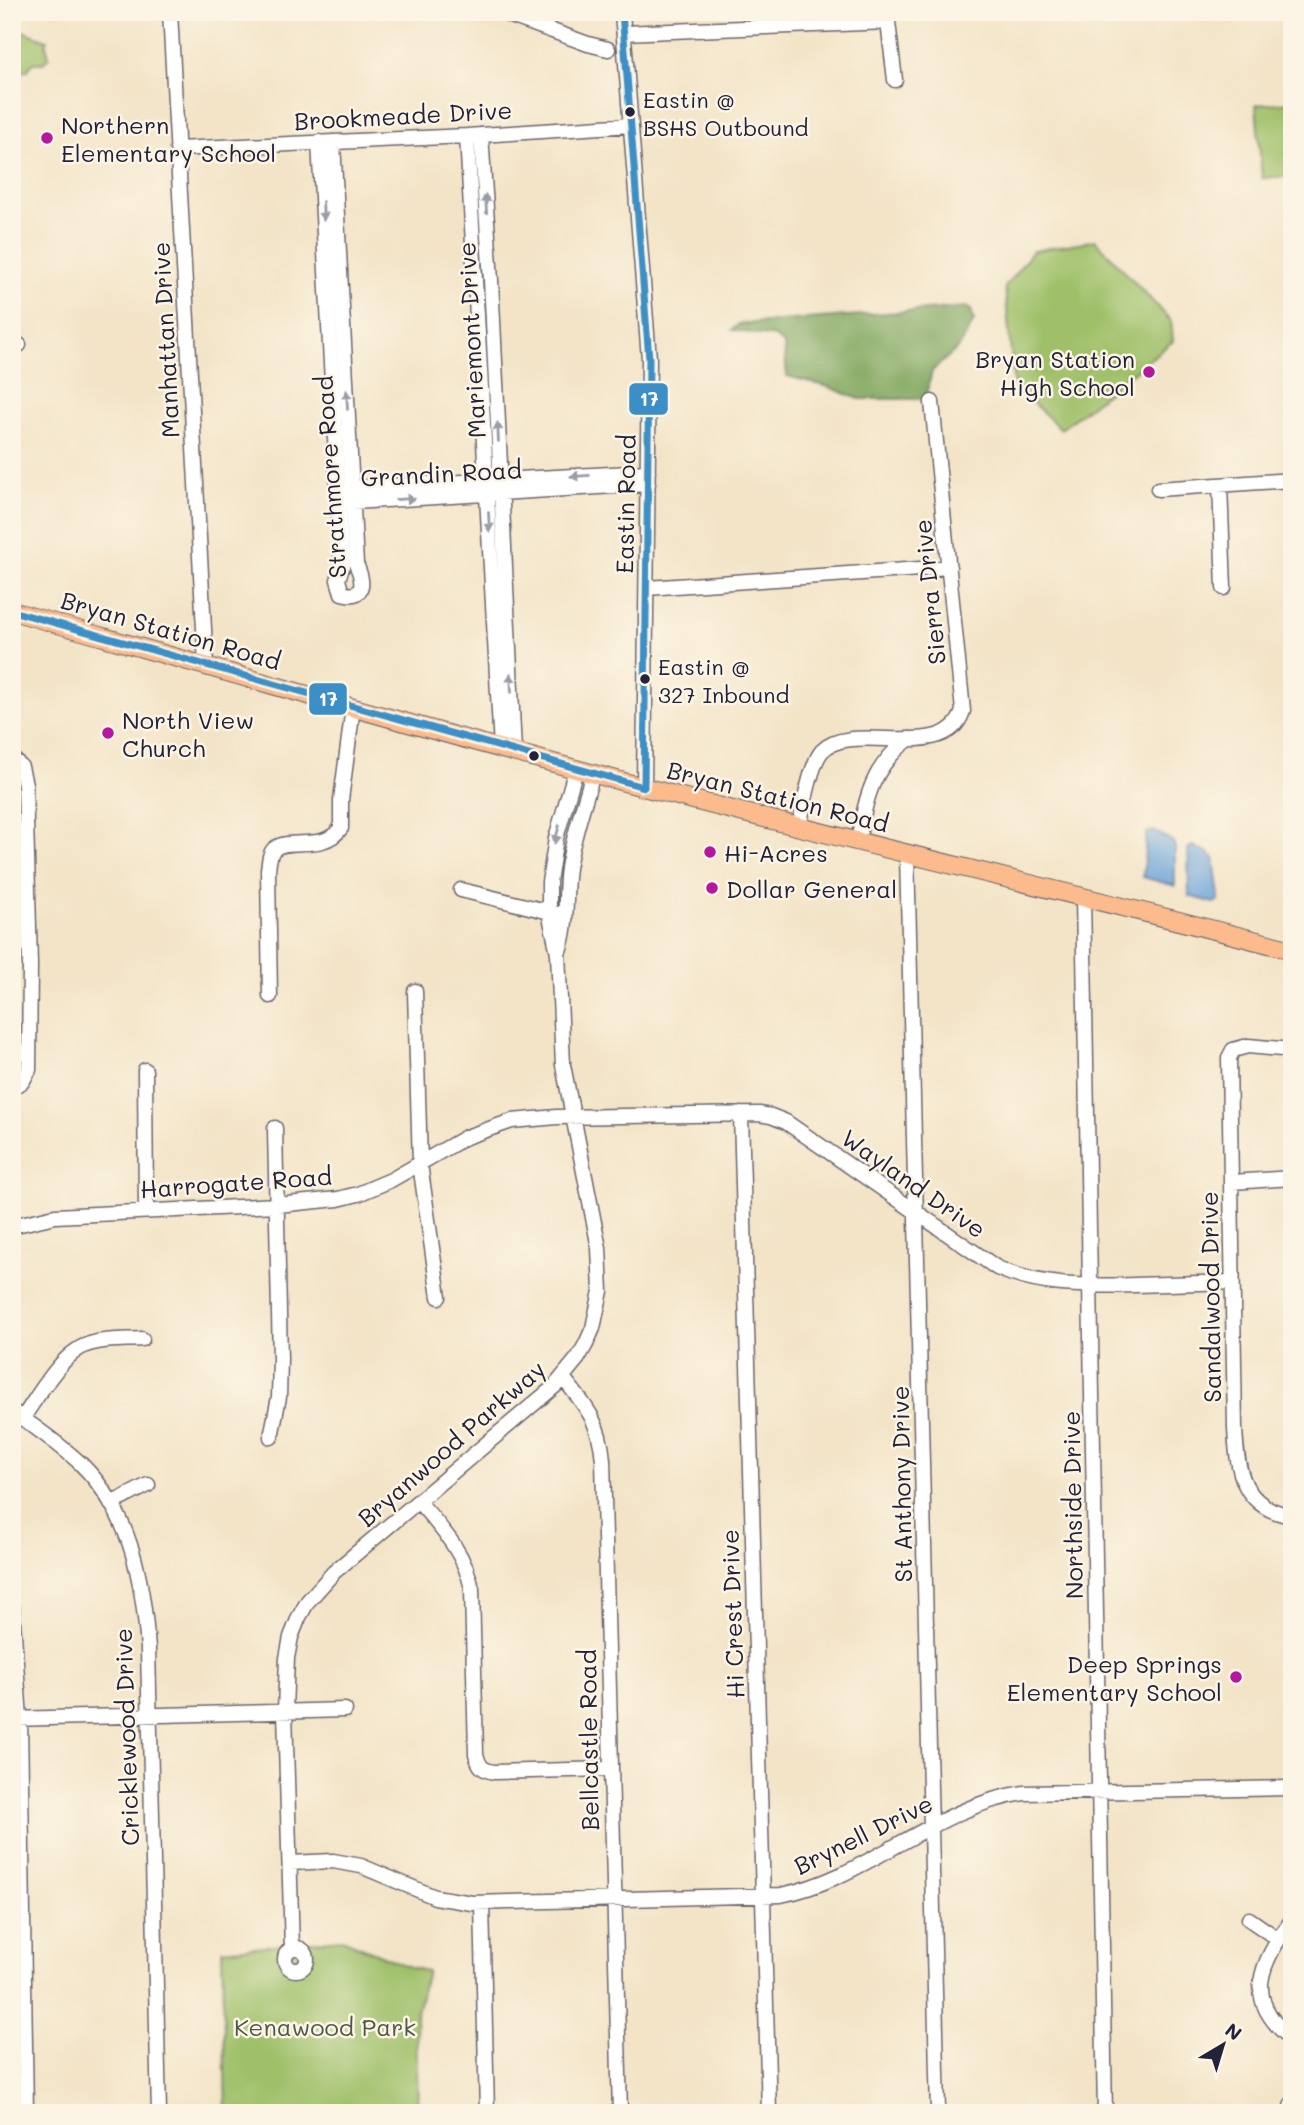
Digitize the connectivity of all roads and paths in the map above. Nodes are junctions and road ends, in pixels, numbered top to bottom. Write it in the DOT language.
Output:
graph roads {
  1 [pos="170,12"];
  2 [pos="500,12"];
  3 [pos="622,12"];
  4 [pos="764,12"];
  5 [pos="889,17"];
  6 [pos="763,29"];
  7 [pos="624,33"];
  8 [pos="608,49"];
  9 [pos="895,80"];
  10 [pos="631,125"];
  11 [pos="474,136"];
  12 [pos="326,142"];
  13 [pos="177,149"];
  14 [pos="932,402"];
  15 [pos="648,478"];
  16 [pos="1292,480"];
  17 [pos="1220,485"];
  18 [pos="494,487"];
  19 [pos="1158,489"];
  20 [pos="353,495"];
  21 [pos="339,496"];
  22 [pos="949,567"];
  23 [pos="647,588"];
  24 [pos="1224,588"];
  25 [pos="12,611"];
  26 [pos="206,665"];
  27 [pos="353,706"];
  28 [pos="909,739"];
  29 [pos="508,750"];
  30 [pos="12,758"];
  31 [pos="584,771"];
  32 [pos="645,787"];
  33 [pos="799,827"];
  34 [pos="858,842"];
  35 [pos="907,854"];
  36 [pos="461,890"];
  37 [pos="1083,896"];
  38 [pos="549,912"];
  39 [pos="566,916"];
  40 [pos="1292,950"];
  41 [pos="558,953"];
  42 [pos="415,990"];
  43 [pos="270,996"];
  44 [pos="1292,1050"];
  45 [pos="145,1070"];
  46 [pos="12,1087"];
  47 [pos="741,1114"];
  48 [pos="572,1117"];
  49 [pos="275,1128"];
  50 [pos="420,1164"];
  51 [pos="1292,1178"];
  52 [pos="1232,1182"];
  53 [pos="276,1205"];
  54 [pos="146,1211"];
  55 [pos="917,1213"];
  56 [pos="12,1226"];
  57 [pos="1232,1282"];
  58 [pos="1091,1286"];
  59 [pos="439,1297"];
  60 [pos="142,1339"];
  61 [pos="563,1378"];
  62 [pos="17,1415"];
  63 [pos="271,1437"];
  64 [pos="148,1485"];
  65 [pos="419,1502"];
  66 [pos="111,1504"];
  67 [pos="1292,1516"];
  68 [pos="12,1606"];
  69 [pos="345,1710"];
  70 [pos="285,1711"];
  71 [pos="148,1714"];
  72 [pos="16,1719"];
  73 [pos="611,1769"];
  74 [pos="1292,1788"];
  75 [pos="1099,1791"];
  76 [pos="931,1828"];
  77 [pos="290,1863"];
  78 [pos="762,1896"];
  79 [pos="615,1900"];
  80 [pos="482,1903"];
  81 [pos="1249,1919"];
  82 [pos="1292,1920"];
  83 [pos="1278,1939"];
  84 [pos="292,1949"];
  85 [pos="1292,2039"];
  86 [pos="1292,2104"];
  87 [pos="26,2113"];
  88 [pos="159,2113"];
  89 [pos="487,2113"];
  90 [pos="620,2113"];
  91 [pos="769,2113"];
  92 [pos="938,2113"];
  93 [pos="1105,2113"];
  94 [pos="1289,2113"];
  1 -- 13 [label="street, Manhattan Drive"];
  2 -- 8 [label="street"];
  3 -- 7 [label="street, Eastin Road"];
  4 -- 6 [label="street"];
  5 -- 6 [label="street"];
  5 -- 9 [label="street"];
  6 -- 7 [label="street"];
  7 -- 10 [label="street, Eastin Road"];
  10 -- 11 [label="street, Brookmeade Drive"];
  10 -- 15 [label="street, Eastin Road"];
  11 -- 12 [label="street, Brookmeade Drive"];
  11 -- 18 [label="street, Mariemont Drive"];
  12 -- 13 [label="street, Brookmeade Drive"];
  20 -- 12 [label="street, Strathmore Road, one-way"];
  12 -- 21 [label="street, Strathmore Road, one-way"];
  13 -- 26 [label="street, Manhattan Drive"];
  14 -- 22 [label="street, Sierra Drive"];
  15 -- 18 [label="street, Grandin Road"];
  15 -- 23 [label="street, Eastin Road"];
  16 -- 17 [label="street"];
  17 -- 19 [label="street"];
  17 -- 24 [label="street"];
  18 -- 20 [label="street, Grandin Road"];
  18 -- 29 [label="street, Mariemont Drive"];
  20 -- 21 [label="street, Grandin Road"];
  20 -- 21 [label="street, Strathmore Road"];
  22 -- 23 [label="street"];
  22 -- 28 [label="street, Sierra Drive"];
  23 -- 32 [label="street, Eastin Road"];
  25 -- 26 [label="main road, Bryan Station Road"];
  26 -- 27 [label="main road, Bryan Station Road"];
  27 -- 29 [label="main road, Bryan Station Road"];
  27 -- 43 [label="street"];
  28 -- 33 [label="street, Sierra Drive"];
  28 -- 34 [label="street"];
  29 -- 31 [label="main road, Bryan Station Road"];
  30 -- 46 [label="street"];
  31 -- 32 [label="main road, Bryan Station Road"];
  31 -- 38 [label="street, Bryanwood Parkway, one-way"];
  31 -- 39 [label="street, Bryanwood Parkway"];
  32 -- 33 [label="main road, Bryan Station Road"];
  33 -- 34 [label="main road, Bryan Station Road"];
  34 -- 35 [label="main road, Bryan Station Road"];
  35 -- 37 [label="main road, Bryan Station Road"];
  35 -- 55 [label="street, St Anthony Drive"];
  36 -- 38 [label="street"];
  37 -- 40 [label="main road, Bryan Station Road"];
  37 -- 58 [label="street, Northside Drive"];
  38 -- 39 [label="street"];
  38 -- 41 [label="street, Bryanwood Parkway"];
  39 -- 41 [label="street, Bryanwood Parkway"];
  41 -- 48 [label="street, Bryanwood Parkway"];
  42 -- 50 [label="street"];
  44 -- 52 [label="street, Sandalwood Drive"];
  45 -- 54 [label="street"];
  47 -- 48 [label="street, Wayland Drive"];
  47 -- 55 [label="street, Wayland Drive"];
  47 -- 78 [label="street, Hi Crest Drive"];
  48 -- 50 [label="street, Harrogate Road"];
  48 -- 61 [label="street, Bryanwood Parkway"];
  49 -- 53 [label="street"];
  50 -- 53 [label="street, Harrogate Road"];
  50 -- 59 [label="street"];
  51 -- 52 [label="street"];
  52 -- 57 [label="street, Sandalwood Drive"];
  53 -- 54 [label="street, Harrogate Road"];
  53 -- 63 [label="street"];
  54 -- 56 [label="street, Harrogate Road"];
  55 -- 58 [label="street, Wayland Drive"];
  55 -- 76 [label="street, St Anthony Drive"];
  57 -- 58 [label="street, Wayland Drive"];
  57 -- 67 [label="street, Sandalwood Drive"];
  58 -- 75 [label="street, Northside Drive"];
  60 -- 62 [label="street"];
  61 -- 65 [label="street, Bryanwood Parkway"];
  61 -- 73 [label="street, Bellcastle Road"];
  62 -- 66 [label="street, Cricklewood Drive"];
  64 -- 66 [label="street"];
  65 -- 70 [label="street, Bryanwood Parkway"];
  65 -- 73 [label="street"];
  66 -- 71 [label="street, Cricklewood Drive"];
  68 -- 72 [label="street"];
  69 -- 70 [label="street"];
  70 -- 71 [label="street"];
  70 -- 77 [label="street, Bryanwood Parkway"];
  71 -- 72 [label="street"];
  71 -- 88 [label="street, Cricklewood Drive"];
  72 -- 87 [label="street"];
  73 -- 79 [label="street, Bellcastle Road"];
  74 -- 75 [label="street, Brynell Drive"];
  75 -- 76 [label="street, Brynell Drive"];
  75 -- 93 [label="street, Northside Drive"];
  76 -- 78 [label="street, Brynell Drive"];
  76 -- 92 [label="street, St Anthony Drive"];
  77 -- 80 [label="street, Brynell Drive"];
  77 -- 84 [label="street, Bryanwood Parkway"];
  78 -- 79 [label="street, Brynell Drive"];
  78 -- 91 [label="street, Hi Crest Drive"];
  79 -- 80 [label="street, Brynell Drive"];
  79 -- 90 [label="street, Bellcastle Road"];
  80 -- 89 [label="street"];
  81 -- 83 [label="street"];
  82 -- 83 [label="street"];
  83 -- 85 [label="street"];
  86 -- 94 [label="street"];
}
